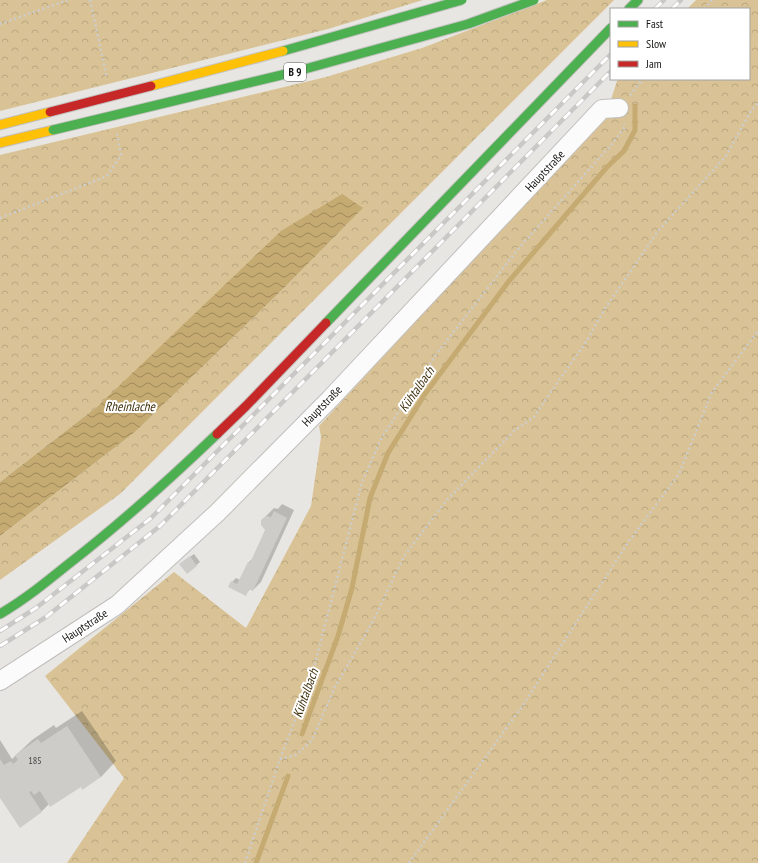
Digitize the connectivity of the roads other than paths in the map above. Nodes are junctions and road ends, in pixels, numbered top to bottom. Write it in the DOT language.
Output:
graph roads {
  1 [pos="462,0"];
  2 [pos="534,0"];
  3 [pos="638,0"];
  4 [pos="631,8"];
  5 [pos="610,29"];
  6 [pos="619,108"];
  7 [pos="0,125"];
  8 [pos="0,143"];
  9 [pos="0,614"];
  10 [pos="0,681"];
  1 -- 7 [label="main road, B 9, bridge"];
  2 -- 8 [label="main road, B 9, bridge"];
  3 -- 4 [label="main road"];
  5 -- 9 [label="main road"];
  6 -- 10 [label="street, Hauptstraße"];
}
